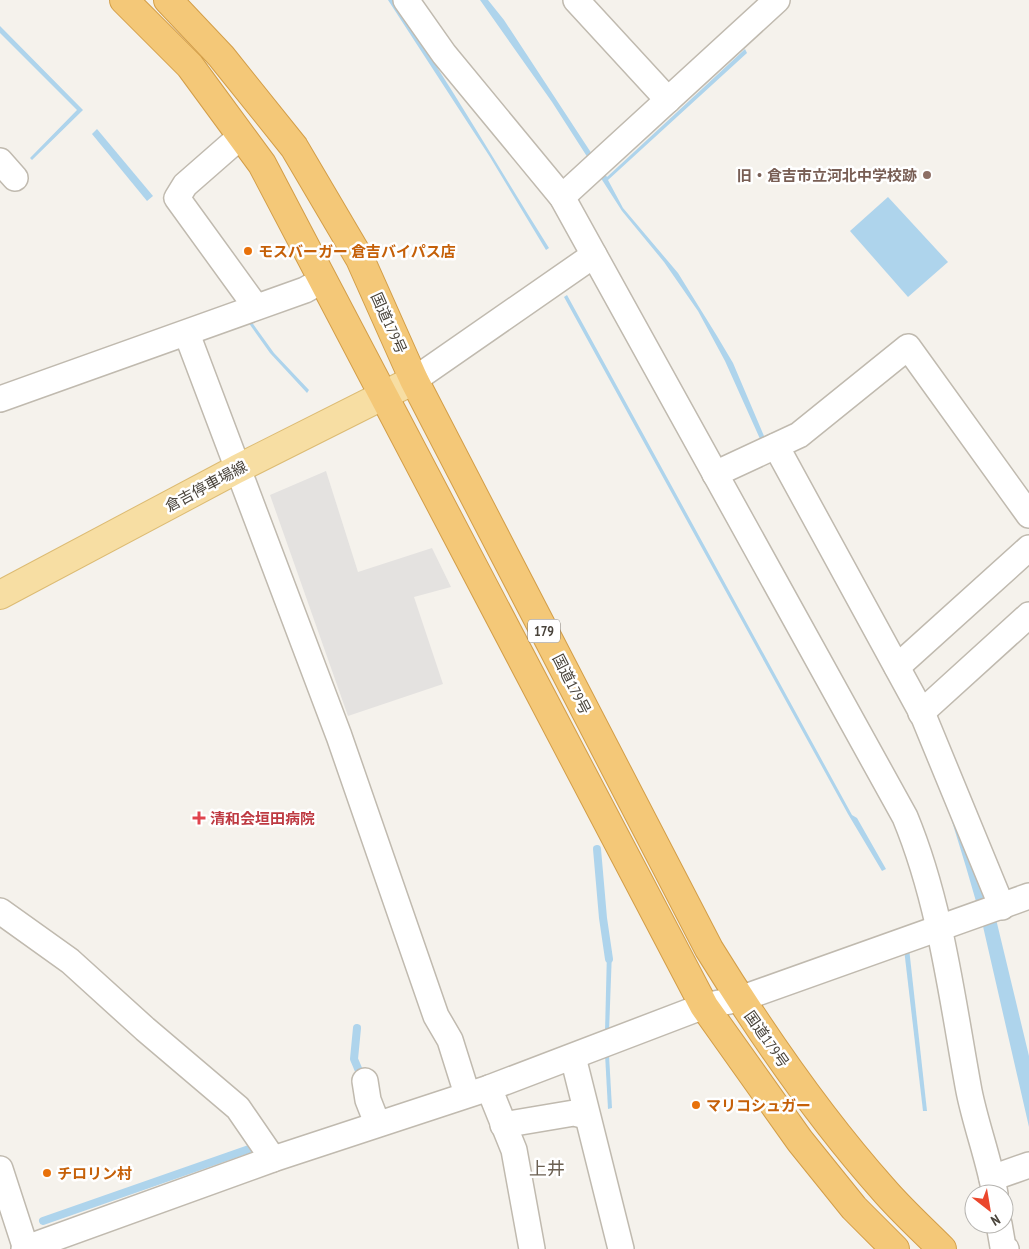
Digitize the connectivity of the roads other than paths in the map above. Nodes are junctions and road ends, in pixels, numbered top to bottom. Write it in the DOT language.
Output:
graph roads {
  1 [pos="124,0"];
  2 [pos="168,0"];
  3 [pos="406,0"];
  4 [pos="777,0"];
  5 [pos="583,3"];
  6 [pos="668,100"];
  7 [pos="242,136"];
  8 [pos="562,197"];
  9 [pos="594,254"];
  10 [pos="323,280"];
  11 [pos="256,308"];
  12 [pos="187,334"];
  13 [pos="414,380"];
  14 [pos="383,397"];
  15 [pos="0,399"];
  16 [pos="776,446"];
  17 [pos="237,469"];
  18 [pos="715,474"];
  19 [pos="1029,515"];
  20 [pos="1029,548"];
  21 [pos="0,595"];
  22 [pos="1029,615"];
  23 [pos="897,667"];
  24 [pos="921,713"];
  25 [pos="1029,896"];
  26 [pos="1002,907"];
  27 [pos="0,911"];
  28 [pos="938,929"];
  29 [pos="740,999"];
  30 [pos="704,1006"];
  31 [pos="573,1057"];
  32 [pos="365,1081"];
  33 [pos="478,1091"];
  34 [pos="587,1116"];
  35 [pos="377,1123"];
  36 [pos="503,1125"];
  37 [pos="273,1159"];
  38 [pos="1029,1165"];
  39 [pos="0,1169"];
  40 [pos="992,1184"];
  41 [pos="996,1184"];
  42 [pos="1002,1234"];
  43 [pos="26,1249"];
  44 [pos="532,1249"];
  45 [pos="620,1249"];
  46 [pos="895,1249"];
  47 [pos="942,1249"];
  48 [pos="1006,1249"];
  1 -- 7 [label="highway, 179"];
  2 -- 13 [label="highway, 国道179号 / 179"];
  3 -- 8 [label="street"];
  4 -- 6 [label="street"];
  5 -- 6 [label="street"];
  6 -- 8 [label="street"];
  7 -- 10 [label="highway, 179"];
  7 -- 11 [label="street"];
  8 -- 9 [label="street"];
  9 -- 13 [label="street"];
  9 -- 18 [label="street"];
  10 -- 11 [label="street"];
  10 -- 14 [label="highway, 179"];
  11 -- 12 [label="street"];
  12 -- 15 [label="street"];
  12 -- 17 [label="street"];
  13 -- 14 [label="main road, 倉吉停車場線"];
  13 -- 29 [label="highway, 国道179号 / 179"];
  14 -- 17 [label="main road, 倉吉停車場線"];
  14 -- 30 [label="highway, 179"];
  16 -- 18 [label="street"];
  16 -- 19 [label="street"];
  16 -- 23 [label="street"];
  17 -- 21 [label="main road, 倉吉停車場線"];
  17 -- 33 [label="street"];
  18 -- 28 [label="street"];
  20 -- 23 [label="street"];
  22 -- 24 [label="street"];
  23 -- 24 [label="street"];
  24 -- 26 [label="street"];
  25 -- 26 [label="street"];
  26 -- 28 [label="street"];
  27 -- 37 [label="street"];
  28 -- 29 [label="street"];
  28 -- 40 [label="street"];
  29 -- 30 [label="street"];
  29 -- 47 [label="highway, 国道179号 / 179"];
  30 -- 31 [label="street"];
  30 -- 46 [label="highway, 179"];
  31 -- 33 [label="street"];
  31 -- 34 [label="street"];
  32 -- 35 [label="street"];
  33 -- 35 [label="street"];
  33 -- 36 [label="street"];
  34 -- 36 [label="street"];
  34 -- 45 [label="street"];
  35 -- 37 [label="street"];
  36 -- 44 [label="street"];
  37 -- 43 [label="street"];
  38 -- 41 [label="street"];
  39 -- 43 [label="street"];
  42 -- 48 [label="street"];
}
